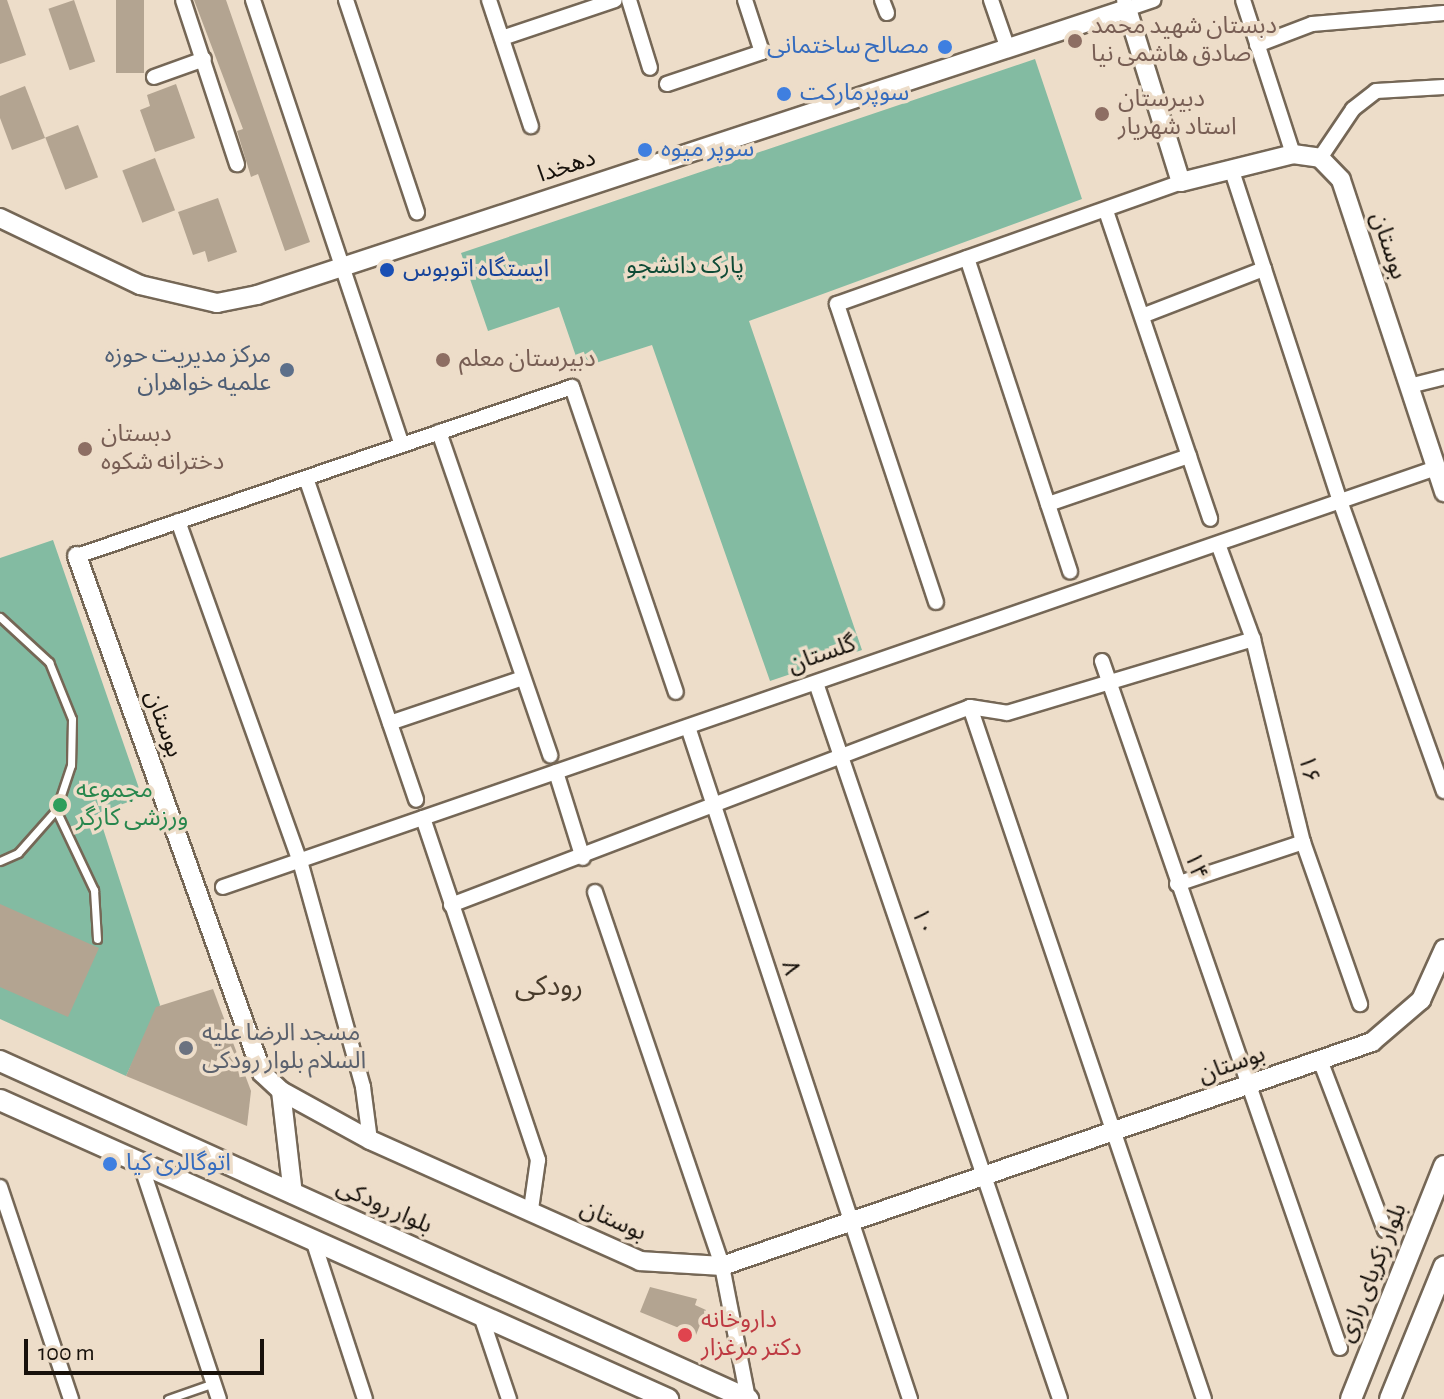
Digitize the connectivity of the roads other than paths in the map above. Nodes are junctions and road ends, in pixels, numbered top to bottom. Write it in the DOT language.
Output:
graph roads {
  1 [pos="183,0"];
  2 [pos="253,0"];
  3 [pos="346,0"];
  4 [pos="489,0"];
  5 [pos="615,0"];
  6 [pos="629,0"];
  7 [pos="745,0"];
  8 [pos="991,0"];
  9 [pos="1153,0"];
  10 [pos="1243,0"];
  11 [pos="1126,5"];
  12 [pos="1444,13"];
  13 [pos="502,38"];
  14 [pos="1257,45"];
  15 [pos="1008,49"];
  16 [pos="204,59"];
  17 [pos="650,68"];
  18 [pos="154,77"];
  19 [pos="667,84"];
  20 [pos="1444,87"];
  21 [pos="531,126"];
  22 [pos="1293,154"];
  23 [pos="1320,158"];
  24 [pos="237,164"];
  25 [pos="1231,168"];
  26 [pos="1181,182"];
  27 [pos="1106,211"];
  28 [pos="417,212"];
  29 [pos="0,218"];
  30 [pos="967,258"];
  31 [pos="342,265"];
  32 [pos="1264,269"];
  33 [pos="1142,316"];
  34 [pos="1444,377"];
  35 [pos="1409,386"];
  36 [pos="439,432"];
  37 [pos="402,445"];
  38 [pos="1189,456"];
  39 [pos="1436,468"];
  40 [pos="306,478"];
  41 [pos="1444,492"];
  42 [pos="1340,501"];
  43 [pos="1048,504"];
  44 [pos="1210,519"];
  45 [pos="178,521"];
  46 [pos="1218,544"];
  47 [pos="77,556"];
  48 [pos="1070,571"];
  49 [pos="936,602"];
  50 [pos="0,617"];
  51 [pos="1253,639"];
  52 [pos="1102,661"];
  53 [pos="523,678"];
  54 [pos="1108,678"];
  55 [pos="816,683"];
  56 [pos="676,692"];
  57 [pos="970,707"];
  58 [pos="390,723"];
  59 [pos="688,727"];
  60 [pos="842,753"];
  61 [pos="550,755"];
  62 [pos="556,772"];
  63 [pos="1444,791"];
  64 [pos="416,800"];
  65 [pos="715,807"];
  66 [pos="56,810"];
  67 [pos="423,818"];
  68 [pos="1303,842"];
  69 [pos="583,858"];
  70 [pos="0,861"];
  71 [pos="300,861"];
  72 [pos="1177,884"];
  73 [pos="223,887"];
  74 [pos="595,892"];
  75 [pos="451,905"];
  76 [pos="97,939"];
  77 [pos="1444,949"];
  78 [pos="1360,1004"];
  79 [pos="1320,1060"];
  80 [pos="0,1061"];
  81 [pos="1247,1085"];
  82 [pos="281,1091"];
  83 [pos="0,1100"];
  84 [pos="1116,1131"];
  85 [pos="370,1140"];
  86 [pos="140,1162"];
  87 [pos="1444,1166"];
  88 [pos="984,1176"];
  89 [pos="0,1187"];
  90 [pos="293,1194"];
  91 [pos="531,1209"];
  92 [pos="849,1223"];
  93 [pos="1385,1230"];
  94 [pos="313,1240"];
  95 [pos="722,1266"];
  96 [pos="1444,1267"];
  97 [pos="481,1316"];
  98 [pos="1340,1348"];
  99 [pos="214,1383"];
  100 [pos="71,1399"];
  101 [pos="168,1399"];
  102 [pos="219,1399"];
  103 [pos="365,1399"];
  104 [pos="509,1399"];
  105 [pos="668,1399"];
  106 [pos="748,1399"];
  107 [pos="910,1399"];
  108 [pos="1060,1399"];
  109 [pos="1204,1399"];
  110 [pos="1351,1399"];
  111 [pos="1390,1399"];
  1 -- 16 [label="street"];
  2 -- 31 [label="street"];
  3 -- 28 [label="street"];
  4 -- 13 [label="street"];
  5 -- 13 [label="street"];
  6 -- 17 [label="street"];
  7 -- 19 [label="street"];
  8 -- 15 [label="street"];
  9 -- 11 [label="street, دهخدا"];
  10 -- 14 [label="street"];
  11 -- 15 [label="street, دهخدا"];
  11 -- 26 [label="street"];
  12 -- 14 [label="street"];
  13 -- 21 [label="street"];
  14 -- 22 [label="street"];
  15 -- 31 [label="street, دهخدا"];
  16 -- 18 [label="street"];
  16 -- 24 [label="street"];
  20 -- 23 [label="street"];
  22 -- 23 [label="street"];
  22 -- 25 [label="street"];
  23 -- 35 [label="street, بوستان"];
  25 -- 26 [label="street"];
  25 -- 32 [label="street"];
  26 -- 27 [label="street"];
  27 -- 30 [label="street"];
  27 -- 33 [label="street"];
  29 -- 31 [label="street, دهخدا"];
  30 -- 43 [label="street"];
  30 -- 49 [label="street"];
  31 -- 37 [label="street"];
  32 -- 33 [label="street"];
  32 -- 42 [label="street"];
  33 -- 38 [label="street"];
  34 -- 35 [label="street"];
  35 -- 39 [label="street, بوستان"];
  36 -- 37 [label="street"];
  36 -- 53 [label="street"];
  36 -- 56 [label="street"];
  37 -- 40 [label="street"];
  38 -- 43 [label="street"];
  38 -- 44 [label="street"];
  39 -- 41 [label="street, بوستان"];
  39 -- 42 [label="street, گلستان"];
  40 -- 45 [label="street"];
  40 -- 58 [label="street"];
  42 -- 46 [label="street, گلستان"];
  42 -- 63 [label="street"];
  43 -- 48 [label="street"];
  45 -- 47 [label="street"];
  45 -- 71 [label="street"];
  46 -- 51 [label="street, ۱۶"];
  46 -- 55 [label="street, گلستان"];
  47 -- 82 [label="street, بوستان"];
  50 -- 66 [label="lane"];
  51 -- 54 [label="street"];
  51 -- 68 [label="street, ۱۶"];
  52 -- 54 [label="street, ۱۴"];
  53 -- 58 [label="street"];
  53 -- 61 [label="street"];
  54 -- 57 [label="street"];
  54 -- 72 [label="street, ۱۴"];
  55 -- 59 [label="street, گلستان"];
  55 -- 60 [label="street, ۱۰"];
  57 -- 60 [label="street"];
  57 -- 84 [label="street"];
  58 -- 64 [label="street"];
  59 -- 62 [label="street, گلستان"];
  59 -- 65 [label="street, ۸"];
  60 -- 65 [label="street"];
  60 -- 88 [label="street, ۱۰"];
  62 -- 67 [label="street, گلستان"];
  62 -- 69 [label="street"];
  65 -- 69 [label="street"];
  65 -- 92 [label="street, ۸"];
  66 -- 70 [label="lane"];
  66 -- 76 [label="lane"];
  67 -- 71 [label="street, گلستان"];
  67 -- 75 [label="street"];
  68 -- 72 [label="street"];
  68 -- 78 [label="street, ۱۶"];
  69 -- 75 [label="street"];
  71 -- 73 [label="street, گلستان"];
  71 -- 85 [label="street"];
  72 -- 81 [label="street, ۱۴"];
  74 -- 95 [label="street"];
  75 -- 91 [label="street"];
  77 -- 79 [label="street, بوستان"];
  79 -- 81 [label="street, بوستان"];
  79 -- 93 [label="street"];
  80 -- 90 [label="main road, بلوار رودکی"];
  81 -- 84 [label="street, بوستان"];
  81 -- 98 [label="street, ۱۴"];
  82 -- 85 [label="street, بوستان"];
  82 -- 90 [label="street"];
  83 -- 86 [label="main road"];
  84 -- 88 [label="street, بوستان"];
  84 -- 109 [label="street"];
  85 -- 91 [label="street, بوستان"];
  86 -- 94 [label="main road"];
  86 -- 99 [label="street"];
  87 -- 110 [label="main road, بلوار زکریای رازی"];
  88 -- 92 [label="street, بوستان"];
  88 -- 108 [label="street, ۱۰"];
  89 -- 100 [label="street"];
  90 -- 106 [label="main road, بلوار رودکی"];
  91 -- 95 [label="street, بوستان"];
  92 -- 95 [label="street, بوستان"];
  92 -- 107 [label="street, ۸"];
  94 -- 97 [label="main road"];
  94 -- 103 [label="street"];
  95 -- 106 [label="street"];
  96 -- 111 [label="main road"];
  97 -- 104 [label="street"];
  97 -- 105 [label="main road"];
  99 -- 101 [label="lane"];
  99 -- 102 [label="street"];
}
